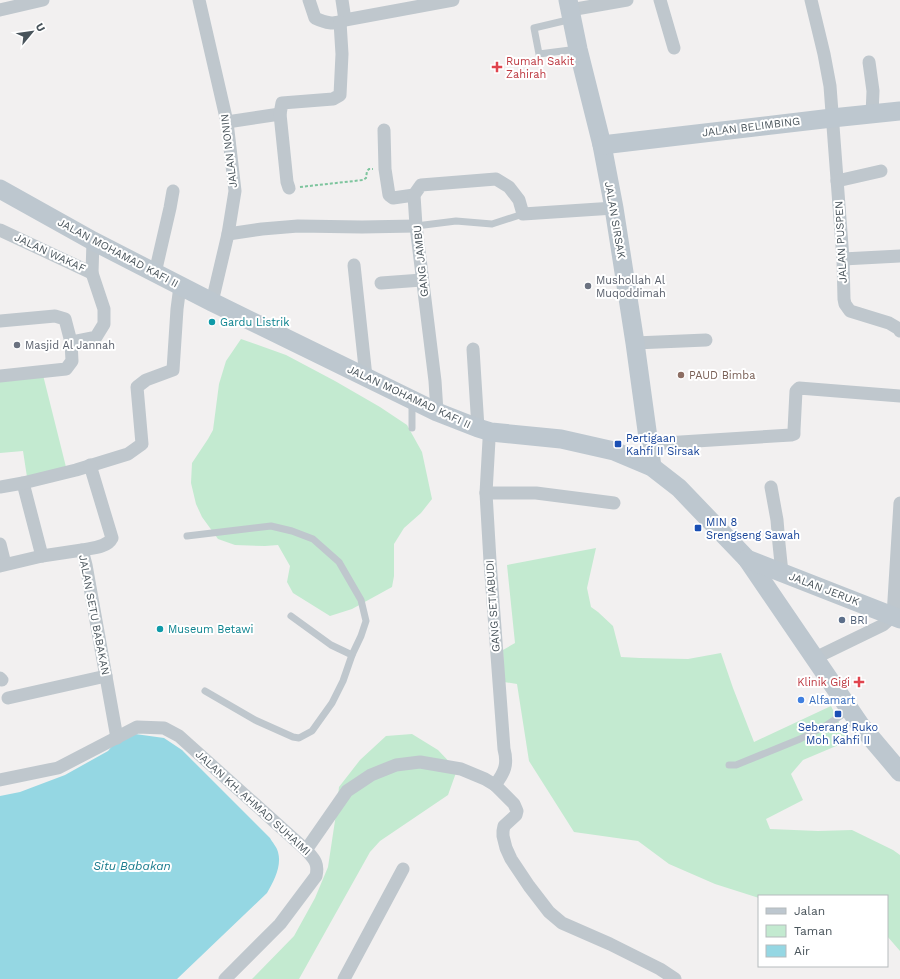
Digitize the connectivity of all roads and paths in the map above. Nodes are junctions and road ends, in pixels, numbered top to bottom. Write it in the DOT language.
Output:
graph roads {
  1 [pos="44,0"];
  2 [pos="199,0"];
  3 [pos="309,0"];
  4 [pos="342,0"];
  5 [pos="453,0"];
  6 [pos="627,0"];
  7 [pos="660,0"];
  8 [pos="811,0"];
  9 [pos="416,3"];
  10 [pos="0,10"];
  11 [pos="570,10"];
  12 [pos="342,21"];
  13 [pos="674,48"];
  14 [pos="578,49"];
  15 [pos="869,62"];
  16 [pos="900,112"];
  17 [pos="280,114"];
  18 [pos="872,115"];
  19 [pos="832,118"];
  20 [pos="227,122"];
  21 [pos="384,130"];
  22 [pos="602,145"];
  23 [pos="385,169"];
  24 [pos="881,171"];
  25 [pos="837,181"];
  26 [pos="289,188"];
  27 [pos="0,189"];
  28 [pos="173,190"];
  29 [pos="414,195"];
  30 [pos="614,208"];
  31 [pos="523,214"];
  32 [pos="416,226"];
  33 [pos="0,230"];
  34 [pos="228,234"];
  35 [pos="93,244"];
  36 [pos="900,256"];
  37 [pos="843,259"];
  38 [pos="354,265"];
  39 [pos="92,270"];
  40 [pos="155,273"];
  41 [pos="422,280"];
  42 [pos="381,283"];
  43 [pos="179,297"];
  44 [pos="212,302"];
  45 [pos="0,320"];
  46 [pos="900,330"];
  47 [pos="706,340"];
  48 [pos="71,342"];
  49 [pos="635,343"];
  50 [pos="473,349"];
  51 [pos="0,376"];
  52 [pos="366,377"];
  53 [pos="900,396"];
  54 [pos="412,400"];
  55 [pos="437,412"];
  56 [pos="412,428"];
  57 [pos="484,430"];
  58 [pos="649,444"];
  59 [pos="90,465"];
  60 [pos="652,467"];
  61 [pos="23,483"];
  62 [pos="0,487"];
  63 [pos="771,487"];
  64 [pos="486,493"];
  65 [pos="614,503"];
  66 [pos="900,503"];
  67 [pos="187,536"];
  68 [pos="0,544"];
  69 [pos="82,550"];
  70 [pos="42,556"];
  71 [pos="747,559"];
  72 [pos="3,565"];
  73 [pos="782,573"];
  74 [pos="291,616"];
  75 [pos="897,618"];
  76 [pos="352,655"];
  77 [pos="815,658"];
  78 [pos="106,676"];
  79 [pos="205,691"];
  80 [pos="8,698"];
  81 [pos="850,710"];
  82 [pos="117,738"];
  83 [pos="728,765"];
  84 [pos="900,772"];
  85 [pos="0,780"];
  86 [pos="497,782"];
  87 [pos="306,850"];
  88 [pos="403,869"];
  89 [pos="225,979"];
  90 [pos="344,979"];
  91 [pos="675,979"];
  1 -- 10 [label="street"];
  2 -- 20 [label="street, JALAN NONIN"];
  3 -- 12 [label="street"];
  4 -- 12 [label="street"];
  5 -- 9 [label="street"];
  6 -- 11 [label="street"];
  7 -- 13 [label="street"];
  8 -- 19 [label="street, JALAN PUSPEN"];
  9 -- 12 [label="street"];
  11 -- 14 [label="main road, JALAN SIRSAK"];
  11 -- 14 [label="lane"];
  12 -- 17 [label="street"];
  14 -- 22 [label="main road, JALAN SIRSAK"];
  15 -- 18 [label="street"];
  16 -- 18 [label="main road, JALAN BELIMBING"];
  17 -- 20 [label="street"];
  17 -- 26 [label="street"];
  18 -- 19 [label="main road, JALAN BELIMBING"];
  19 -- 22 [label="main road, JALAN BELIMBING"];
  19 -- 25 [label="street, JALAN PUSPEN"];
  20 -- 34 [label="street, JALAN NONIN"];
  21 -- 23 [label="street"];
  22 -- 30 [label="main road, JALAN SIRSAK"];
  23 -- 26 [label="path"];
  23 -- 29 [label="street"];
  24 -- 25 [label="street"];
  25 -- 37 [label="street, JALAN PUSPEN"];
  27 -- 35 [label="main road, JALAN MOHAMAD KAFI II"];
  28 -- 40 [label="street"];
  29 -- 31 [label="street"];
  29 -- 32 [label="street, GANG JAMBU"];
  30 -- 31 [label="street"];
  30 -- 49 [label="main road, JALAN SIRSAK"];
  31 -- 32 [label="lane"];
  32 -- 34 [label="street"];
  32 -- 41 [label="street, GANG JAMBU"];
  33 -- 39 [label="street, JALAN WAKAF"];
  34 -- 44 [label="street, JALAN NONIN"];
  35 -- 39 [label="street, JALAN WAKAF"];
  35 -- 40 [label="main road, JALAN MOHAMAD KAFI II"];
  36 -- 37 [label="street"];
  37 -- 46 [label="street, JALAN PUSPEN"];
  38 -- 52 [label="street"];
  39 -- 48 [label="street"];
  40 -- 43 [label="main road, JALAN MOHAMAD KAFI II"];
  41 -- 42 [label="street"];
  41 -- 55 [label="street, GANG JAMBU"];
  43 -- 44 [label="main road, JALAN MOHAMAD KAFI II"];
  43 -- 59 [label="street"];
  44 -- 52 [label="main road, JALAN MOHAMAD KAFI II"];
  45 -- 48 [label="street"];
  47 -- 49 [label="street"];
  48 -- 51 [label="street"];
  49 -- 58 [label="main road, JALAN SIRSAK"];
  50 -- 57 [label="street, GANG SETIABUDI"];
  52 -- 54 [label="main road, JALAN MOHAMAD KAFI II"];
  53 -- 58 [label="street"];
  54 -- 55 [label="main road, JALAN MOHAMAD KAFI II"];
  54 -- 56 [label="lane"];
  55 -- 57 [label="main road, JALAN MOHAMAD KAFI II"];
  57 -- 60 [label="main road, JALAN MOHAMAD KAFI II"];
  57 -- 64 [label="street, GANG SETIABUDI"];
  58 -- 60 [label="main road, JALAN SIRSAK"];
  59 -- 61 [label="street"];
  59 -- 69 [label="street"];
  60 -- 71 [label="main road, JALAN MOHAMAD KAFI II"];
  61 -- 62 [label="street"];
  61 -- 70 [label="street"];
  63 -- 73 [label="street"];
  64 -- 65 [label="street"];
  64 -- 86 [label="street, GANG SETIABUDI"];
  66 -- 75 [label="street"];
  67 -- 76 [label="lane"];
  68 -- 72 [label="street"];
  69 -- 70 [label="street, JALAN SETU BABAKAN"];
  69 -- 78 [label="street, JALAN SETU BABAKAN"];
  70 -- 72 [label="street, JALAN SETU BABAKAN"];
  71 -- 73 [label="main road, JALAN JERUK"];
  71 -- 77 [label="main road, JALAN MOHAMAD KAFI II"];
  73 -- 75 [label="main road, JALAN JERUK"];
  74 -- 76 [label="lane"];
  75 -- 77 [label="street"];
  76 -- 79 [label="lane"];
  77 -- 81 [label="main road, JALAN MOHAMAD KAFI II"];
  78 -- 80 [label="street"];
  78 -- 82 [label="street, JALAN SETU BABAKAN"];
  81 -- 83 [label="lane"];
  81 -- 84 [label="main road, JALAN MOHAMAD KAFI II"];
  82 -- 85 [label="street, JALAN KH. AHMAD SUHAIMI"];
  82 -- 87 [label="street, JALAN KH. AHMAD SUHAIMI"];
  86 -- 87 [label="street"];
  86 -- 91 [label="street"];
  87 -- 89 [label="street, JALAN KH. AHMAD SUHAIMI"];
  88 -- 90 [label="street"];
}
